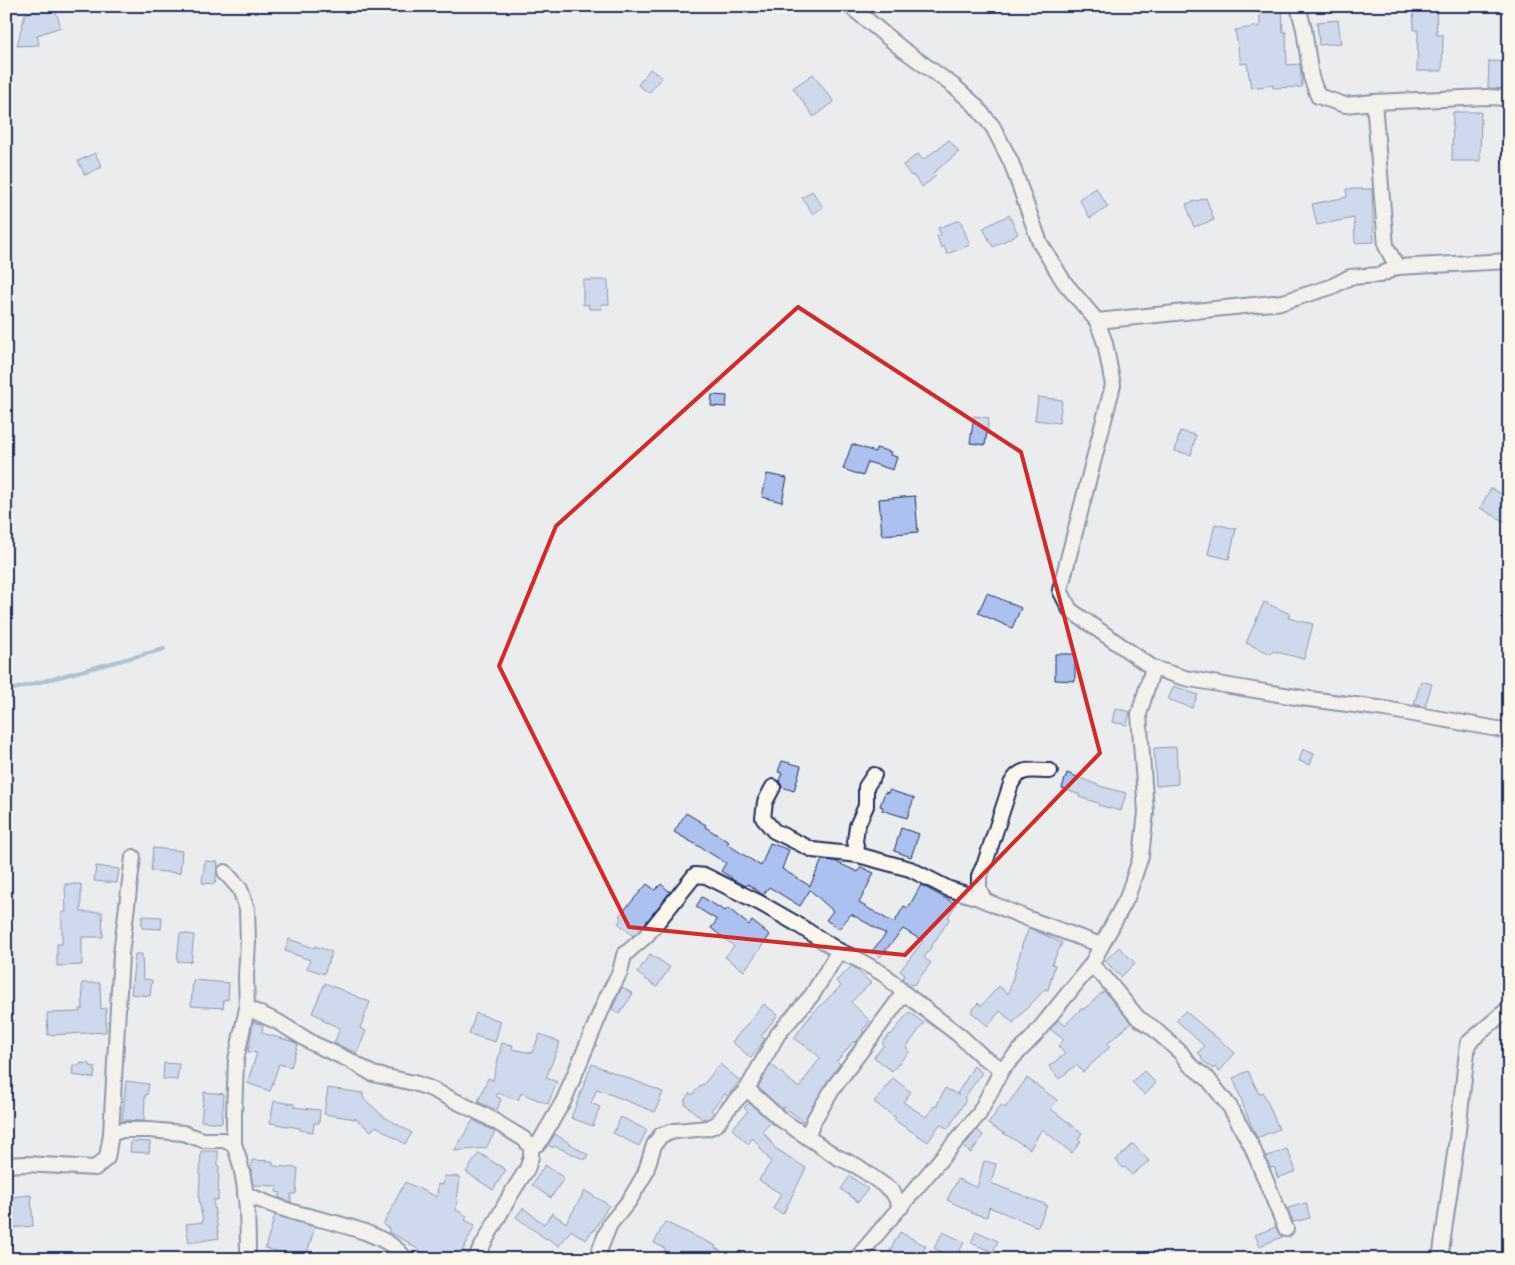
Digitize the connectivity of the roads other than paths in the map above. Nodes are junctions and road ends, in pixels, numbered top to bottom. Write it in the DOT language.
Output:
graph roads {
  1 [pos="850,6"];
  2 [pos="1298,6"];
  3 [pos="1509,98"];
  4 [pos="1374,102"];
  5 [pos="1509,261"];
  6 [pos="1397,266"];
  7 [pos="1097,321"];
  8 [pos="1153,668"];
  9 [pos="1509,731"];
  10 [pos="1050,771"];
  11 [pos="874,775"];
  12 [pos="773,787"];
  13 [pos="858,855"];
  14 [pos="134,858"];
  15 [pos="225,872"];
  16 [pos="984,900"];
  17 [pos="1102,945"];
  18 [pos="839,950"];
  19 [pos="1092,965"];
  20 [pos="904,993"];
  21 [pos="247,1008"];
  22 [pos="1509,1008"];
  23 [pos="1002,1070"];
  24 [pos="747,1089"];
  25 [pos="112,1134"];
  26 [pos="807,1137"];
  27 [pos="234,1144"];
  28 [pos="530,1147"];
  29 [pos="6,1165"];
  30 [pos="245,1194"];
  31 [pos="901,1207"];
  32 [pos="1286,1228"];
  33 [pos="248,1259"];
  34 [pos="405,1259"];
  35 [pos="475,1259"];
  36 [pos="596,1259"];
  37 [pos="856,1259"];
  38 [pos="1440,1259"];
  1 -- 7 [label="street"];
  2 -- 4 [label="street"];
  3 -- 4 [label="street"];
  4 -- 6 [label="street"];
  5 -- 6 [label="street"];
  6 -- 7 [label="street"];
  7 -- 8 [label="street"];
  8 -- 9 [label="street"];
  8 -- 17 [label="street"];
  10 -- 16 [label="street"];
  11 -- 13 [label="street"];
  12 -- 13 [label="street"];
  13 -- 16 [label="street"];
  14 -- 25 [label="street"];
  15 -- 21 [label="street"];
  16 -- 17 [label="street"];
  17 -- 19 [label="street"];
  18 -- 20 [label="street"];
  18 -- 24 [label="street"];
  18 -- 28 [label="street"];
  19 -- 23 [label="street"];
  19 -- 32 [label="street"];
  20 -- 23 [label="street"];
  20 -- 26 [label="street"];
  21 -- 27 [label="street"];
  21 -- 28 [label="street"];
  22 -- 38 [label="street"];
  23 -- 31 [label="street"];
  24 -- 26 [label="street"];
  24 -- 36 [label="street"];
  25 -- 27 [label="street"];
  25 -- 29 [label="street"];
  26 -- 31 [label="street"];
  27 -- 30 [label="street"];
  28 -- 35 [label="street"];
  30 -- 33 [label="street"];
  30 -- 34 [label="street"];
  31 -- 37 [label="street"];
}
